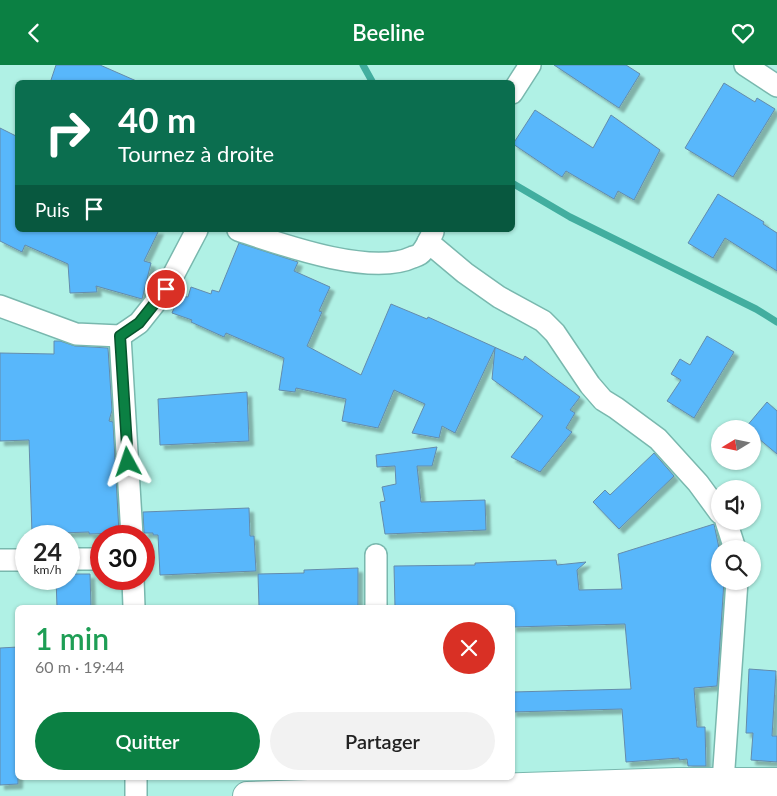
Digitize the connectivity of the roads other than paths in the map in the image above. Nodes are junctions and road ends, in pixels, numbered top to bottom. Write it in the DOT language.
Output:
graph roads {
  1 [pos="530,65"];
  2 [pos="745,65"];
  3 [pos="777,86"];
  4 [pos="515,88"];
  5 [pos="196,232"];
  6 [pos="244,232"];
  7 [pos="431,236"];
  8 [pos="0,306"];
  9 [pos="120,336"];
  10 [pos="711,501"];
  11 [pos="131,525"];
  12 [pos="376,555"];
  13 [pos="0,560"];
  14 [pos="15,560"];
  15 [pos="133,590"];
  16 [pos="736,590"];
  17 [pos="134,605"];
  18 [pos="376,605"];
  19 [pos="136,780"];
  20 [pos="723,782"];
  21 [pos="777,782"];
  22 [pos="376,785"];
  23 [pos="136,796"];
  24 [pos="248,796"];
  25 [pos="253,796"];
  1 -- 4 [label="street"];
  2 -- 3 [label="street"];
  5 -- 9 [label="street"];
  6 -- 7 [label="street"];
  7 -- 10 [label="street"];
  8 -- 9 [label="street"];
  9 -- 11 [label="street"];
  12 -- 18 [label="street"];
  13 -- 14 [label="street"];
  15 -- 17 [label="street"];
  16 -- 20 [label="street"];
  19 -- 23 [label="street"];
  20 -- 21 [label="street"];
  20 -- 22 [label="street"];
  22 -- 25 [label="street"];
  24 -- 25 [label="street"];
}
